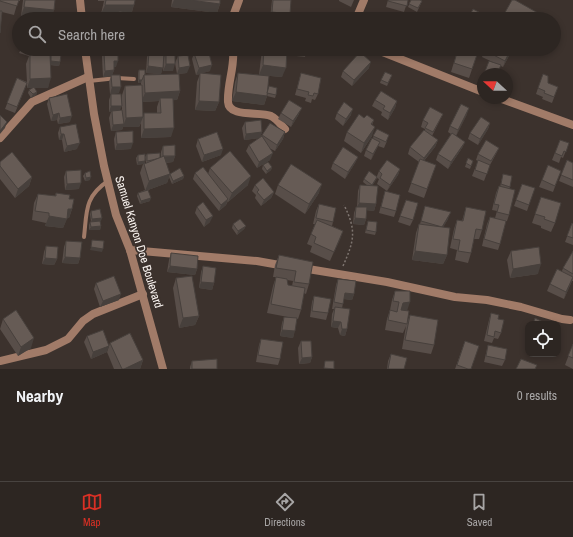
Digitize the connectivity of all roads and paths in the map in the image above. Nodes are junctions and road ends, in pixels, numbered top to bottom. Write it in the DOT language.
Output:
graph roads {
  1 [pos="80,0"];
  2 [pos="238,0"];
  3 [pos="364,0"];
  4 [pos="81,12"];
  5 [pos="234,12"];
  6 [pos="359,12"];
  7 [pos="86,56"];
  8 [pos="233,56"];
  9 [pos="393,56"];
  10 [pos="89,79"];
  11 [pos="134,79"];
  12 [pos="477,90"];
  13 [pos="513,103"];
  14 [pos="573,125"];
  15 [pos="285,129"];
  16 [pos="0,138"];
  17 [pos="108,181"];
  18 [pos="344,205"];
  19 [pos="84,237"];
  20 [pos="130,250"];
  21 [pos="340,274"];
  22 [pos="143,294"];
  23 [pos="570,320"];
  24 [pos="0,361"];
  25 [pos="163,369"];
  1 -- 4 [label="street"];
  2 -- 5 [label="street"];
  3 -- 6 [label="street"];
  7 -- 10 [label="street, Samuel Kanyon Doe Boulevard"];
  8 -- 15 [label="street"];
  9 -- 12 [label="street"];
  10 -- 11 [label="lane"];
  10 -- 16 [label="street"];
  10 -- 17 [label="street, Samuel Kanyon Doe Boulevard"];
  13 -- 14 [label="street"];
  17 -- 19 [label="lane"];
  17 -- 20 [label="street, Samuel Kanyon Doe Boulevard"];
  18 -- 21 [label="path"];
  20 -- 21 [label="street"];
  20 -- 22 [label="street, Samuel Kanyon Doe Boulevard"];
  21 -- 23 [label="street"];
  22 -- 24 [label="street"];
  22 -- 25 [label="street, Samuel Kanyon Doe Boulevard"];
}
